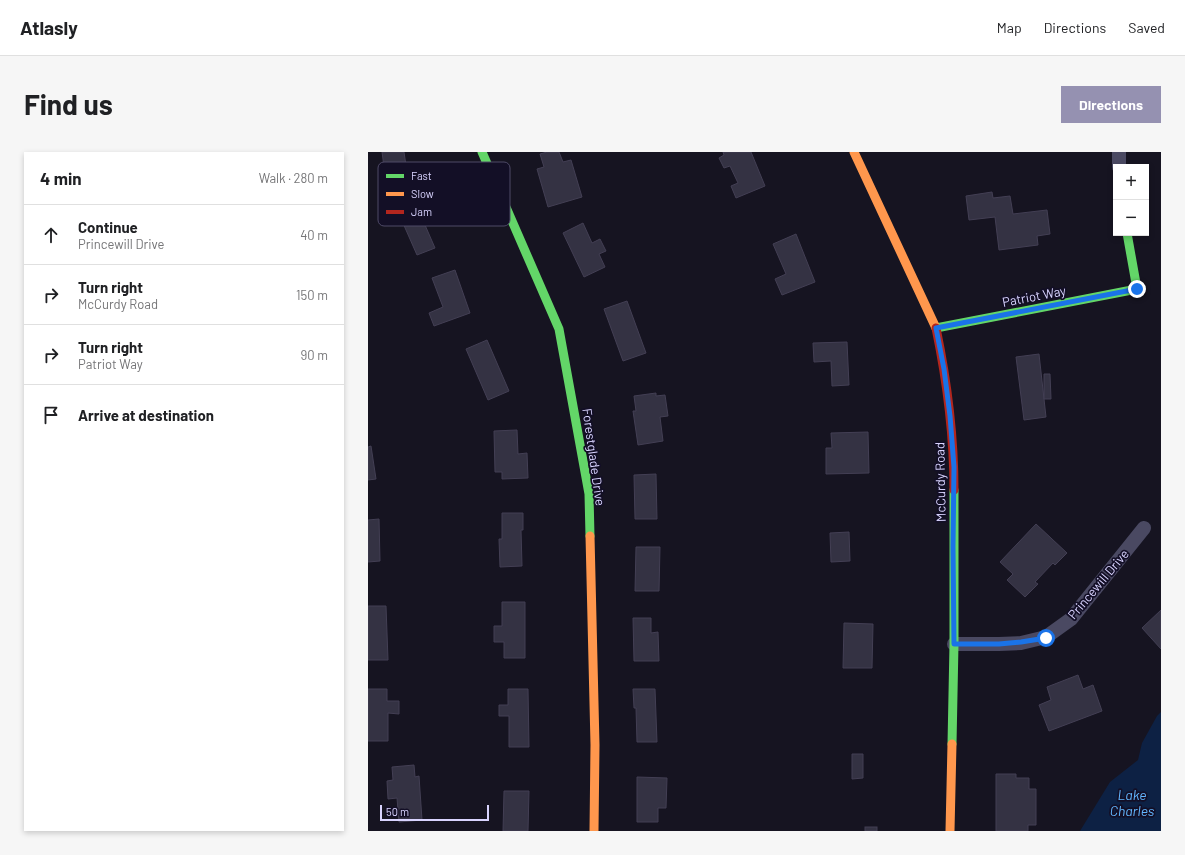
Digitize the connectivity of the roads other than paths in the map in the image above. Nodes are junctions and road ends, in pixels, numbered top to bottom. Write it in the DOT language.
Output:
graph roads {
  1 [pos="482,152"];
  2 [pos="854,152"];
  3 [pos="1120,152"];
  4 [pos="486,162"];
  5 [pos="1119,164"];
  6 [pos="510,216"];
  7 [pos="1128,236"];
  8 [pos="936,328"];
  9 [pos="1144,528"];
  10 [pos="954,644"];
  11 [pos="594,831"];
  12 [pos="950,831"];
  1 -- 4 [label="street, Forestglade Drive"];
  2 -- 8 [label="street, McCurdy Road"];
  3 -- 5 [label="street"];
  6 -- 11 [label="street, Forestglade Drive"];
  7 -- 8 [label="street, Patriot Way"];
  8 -- 10 [label="street, McCurdy Road"];
  9 -- 10 [label="street, Princewill Drive"];
  10 -- 12 [label="street, McCurdy Road"];
}
